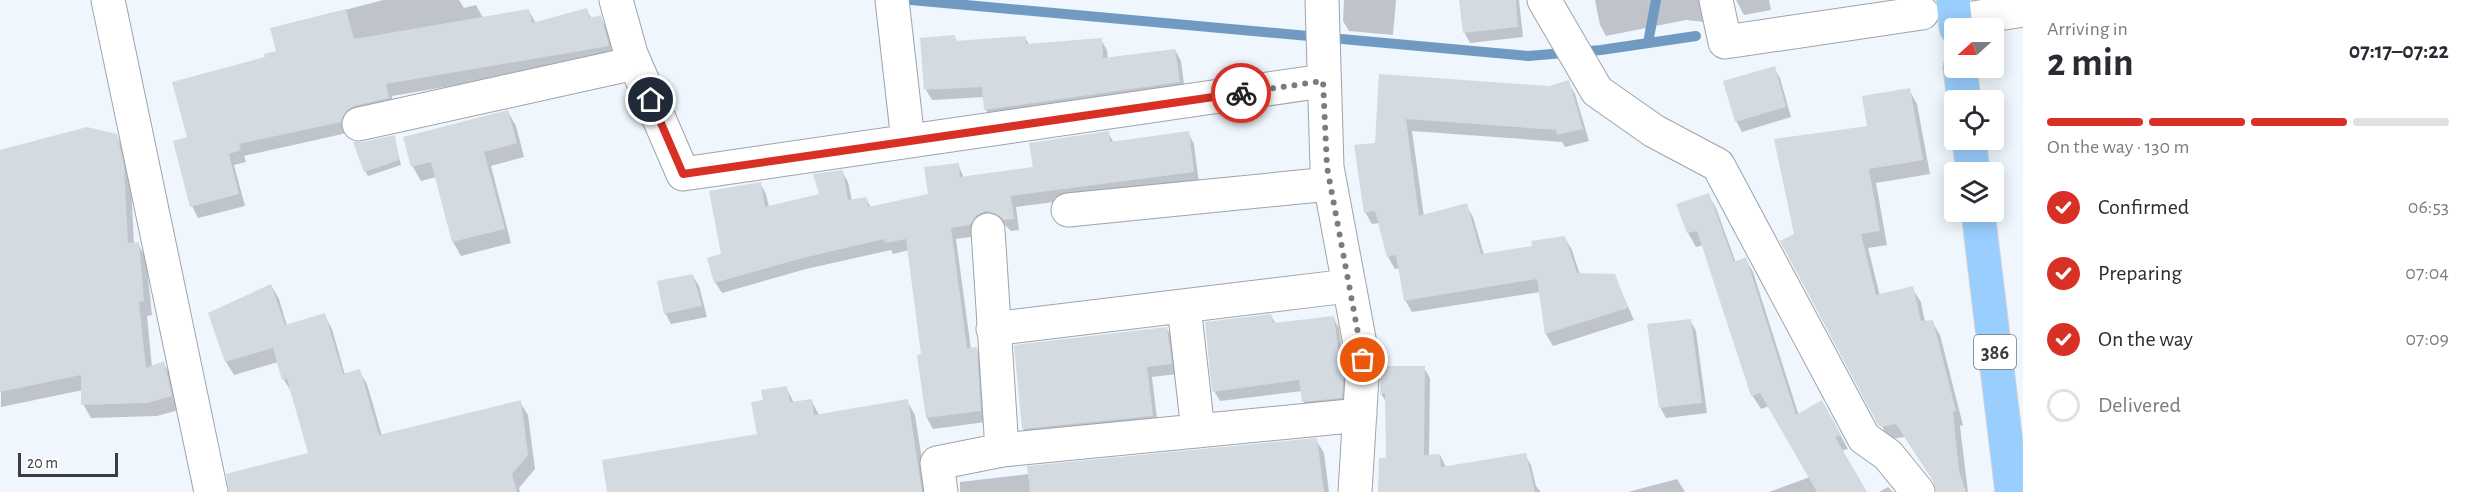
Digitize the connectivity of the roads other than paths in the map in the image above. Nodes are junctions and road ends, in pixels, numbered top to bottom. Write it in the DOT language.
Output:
graph roads {
  1 [pos="108,0"];
  2 [pos="616,0"];
  3 [pos="1544,0"];
  4 [pos="1716,0"];
  5 [pos="892,2"];
  6 [pos="1323,10"];
  7 [pos="2023,10"];
  8 [pos="1922,13"];
  9 [pos="1955,16"];
  10 [pos="635,63"];
  11 [pos="1323,69"];
  12 [pos="359,124"];
  13 [pos="909,141"];
  14 [pos="1330,184"];
  15 [pos="1068,210"];
  16 [pos="1979,222"];
  17 [pos="988,230"];
  18 [pos="1348,286"];
  19 [pos="1184,306"];
  20 [pos="993,329"];
  21 [pos="1360,415"];
  22 [pos="1198,431"];
  23 [pos="1002,450"];
  24 [pos="211,492"];
  25 [pos="941,492"];
  26 [pos="1355,492"];
  27 [pos="1918,492"];
  28 [pos="2012,492"];
  1 -- 24 [label="street"];
  2 -- 10 [label="street"];
  3 -- 27 [label="street"];
  4 -- 8 [label="street"];
  5 -- 13 [label="street"];
  6 -- 11 [label="street"];
  7 -- 9 [label="street"];
  10 -- 12 [label="street"];
  10 -- 13 [label="street"];
  11 -- 13 [label="street"];
  11 -- 14 [label="street"];
  14 -- 15 [label="street"];
  14 -- 18 [label="street"];
  16 -- 28 [label="highway, 386"];
  17 -- 20 [label="street"];
  18 -- 19 [label="street"];
  18 -- 21 [label="street"];
  19 -- 20 [label="street"];
  19 -- 22 [label="street"];
  20 -- 23 [label="street"];
  21 -- 22 [label="street"];
  21 -- 26 [label="street"];
  22 -- 23 [label="street"];
  23 -- 25 [label="street"];
}
